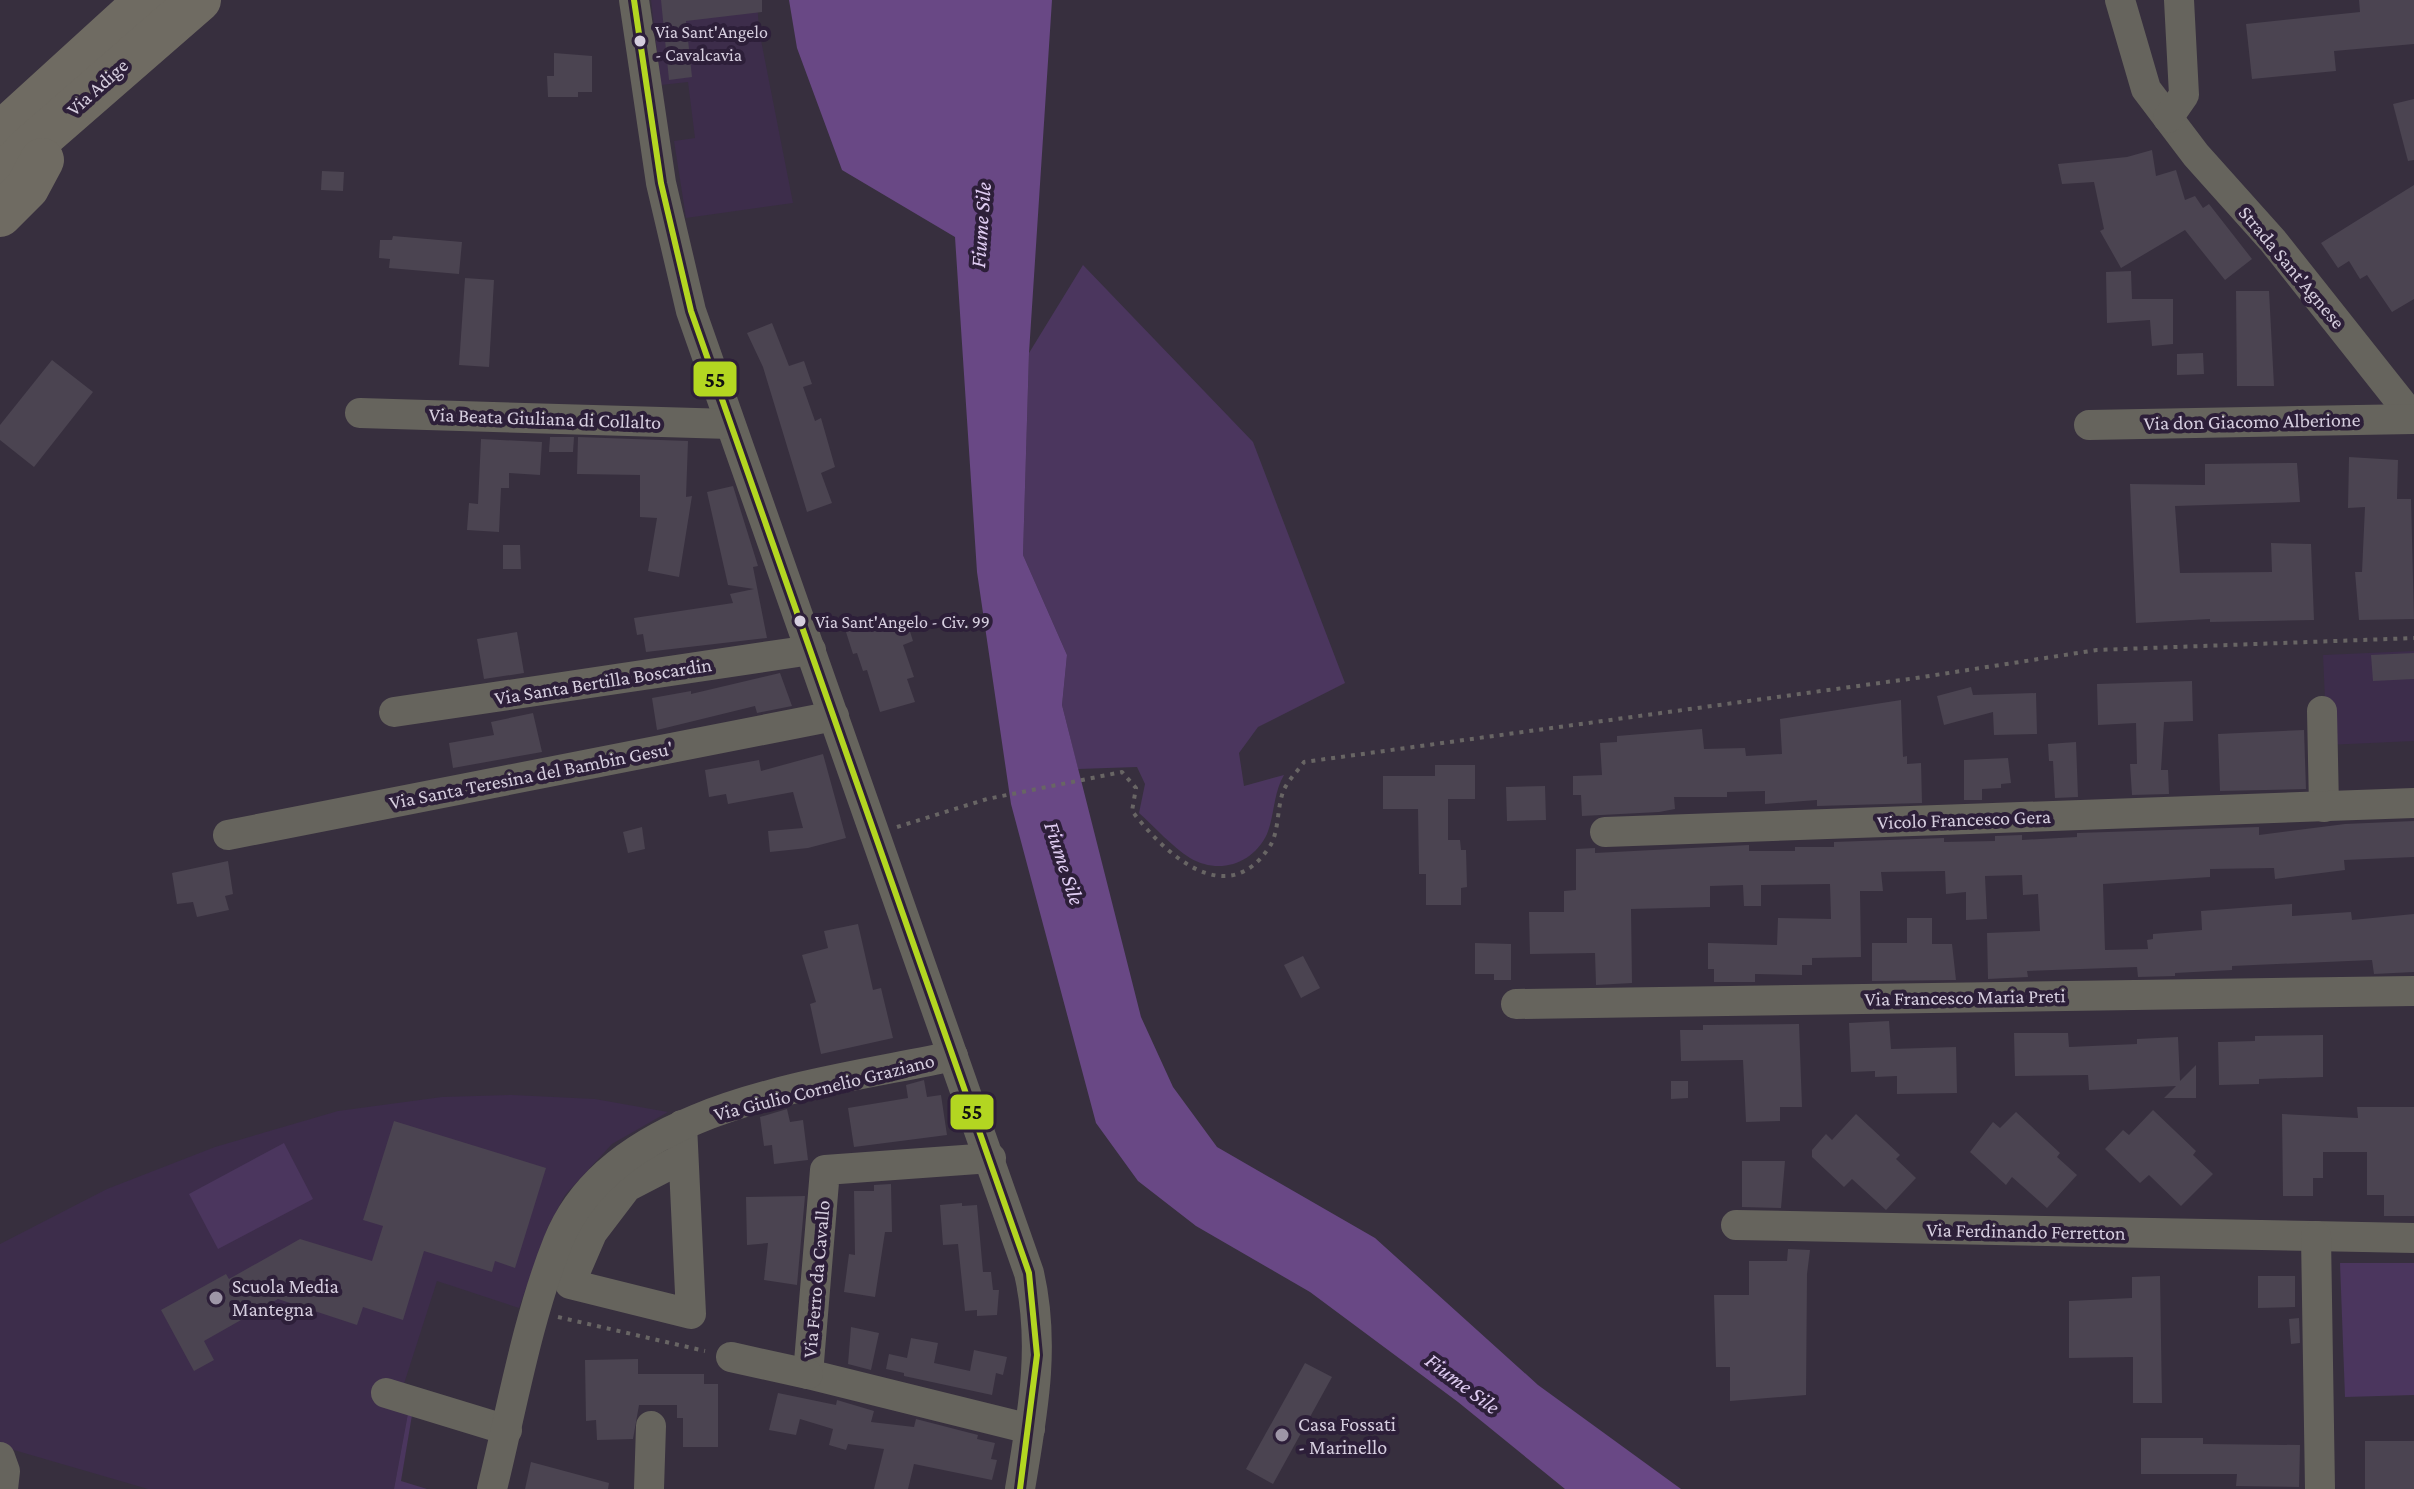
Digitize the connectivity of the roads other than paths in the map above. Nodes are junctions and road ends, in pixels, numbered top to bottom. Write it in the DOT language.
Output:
graph roads {
  1 [pos="147,0"];
  2 [pos="199,0"];
  3 [pos="634,0"];
  4 [pos="2120,0"];
  5 [pos="2179,0"];
  6 [pos="68,113"];
  7 [pos="2168,118"];
  8 [pos="0,134"];
  9 [pos="0,178"];
  10 [pos="0,215"];
  11 [pos="360,413"];
  12 [pos="2414,419"];
  13 [pos="730,424"];
  14 [pos="2089,425"];
  15 [pos="811,650"];
  16 [pos="2322,711"];
  17 [pos="394,712"];
  18 [pos="834,716"];
  19 [pos="2414,803"];
  20 [pos="2324,807"];
  21 [pos="1605,832"];
  22 [pos="228,835"];
  23 [pos="2414,991"];
  24 [pos="1516,1004"];
  25 [pos="953,1056"];
  26 [pos="682,1125"];
  27 [pos="683,1158"];
  28 [pos="991,1158"];
  29 [pos="1736,1225"];
  30 [pos="2316,1236"];
  31 [pos="2414,1238"];
  32 [pos="731,1357"];
  33 [pos="808,1374"];
  34 [pos="386,1393"];
  35 [pos="651,1426"];
  36 [pos="1030,1429"];
  37 [pos="507,1430"];
  38 [pos="0,1457"];
  39 [pos="493,1482"];
  40 [pos="3,1489"];
  41 [pos="649,1489"];
  42 [pos="1020,1489"];
  43 [pos="2320,1489"];
  1 -- 8 [label="highway, Via Adige"];
  2 -- 6 [label="highway, Via Adige"];
  3 -- 13 [label="street"];
  4 -- 7 [label="street, Strada Sant'Agnese"];
  5 -- 7 [label="street"];
  6 -- 9 [label="highway, Via Adige"];
  6 -- 10 [label="highway"];
  7 -- 12 [label="street, Strada Sant'Agnese"];
  11 -- 13 [label="street, Via Beata Giuliana di Collalto"];
  12 -- 14 [label="street, Via don Giacomo Alberione"];
  13 -- 15 [label="street"];
  15 -- 17 [label="street, Via Santa Bertilla Boscardin"];
  15 -- 18 [label="street"];
  16 -- 20 [label="street"];
  18 -- 22 [label="street, Via Santa Teresina del Bambin Gesu'"];
  18 -- 25 [label="street"];
  19 -- 20 [label="street, Vicolo Francesco Gera"];
  20 -- 21 [label="street, Vicolo Francesco Gera"];
  23 -- 24 [label="street, Via Francesco Maria Preti"];
  25 -- 26 [label="street, Via Giulio Cornelio Graziano"];
  25 -- 28 [label="street"];
  26 -- 27 [label="street"];
  26 -- 37 [label="street, Via Giulio Cornelio Graziano"];
  27 -- 27 [label="street"];
  28 -- 33 [label="street, Via Ferro da Cavallo"];
  28 -- 36 [label="street"];
  29 -- 30 [label="street, Via Ferdinando Ferretton"];
  30 -- 31 [label="street, Via Ferdinando Ferretton"];
  30 -- 43 [label="street"];
  32 -- 33 [label="street"];
  33 -- 36 [label="street, Via Ferro da Cavallo"];
  34 -- 37 [label="street"];
  35 -- 41 [label="street"];
  36 -- 42 [label="street"];
  37 -- 39 [label="street, Via Giulio Cornelio Graziano"];
  38 -- 40 [label="street"];
}
